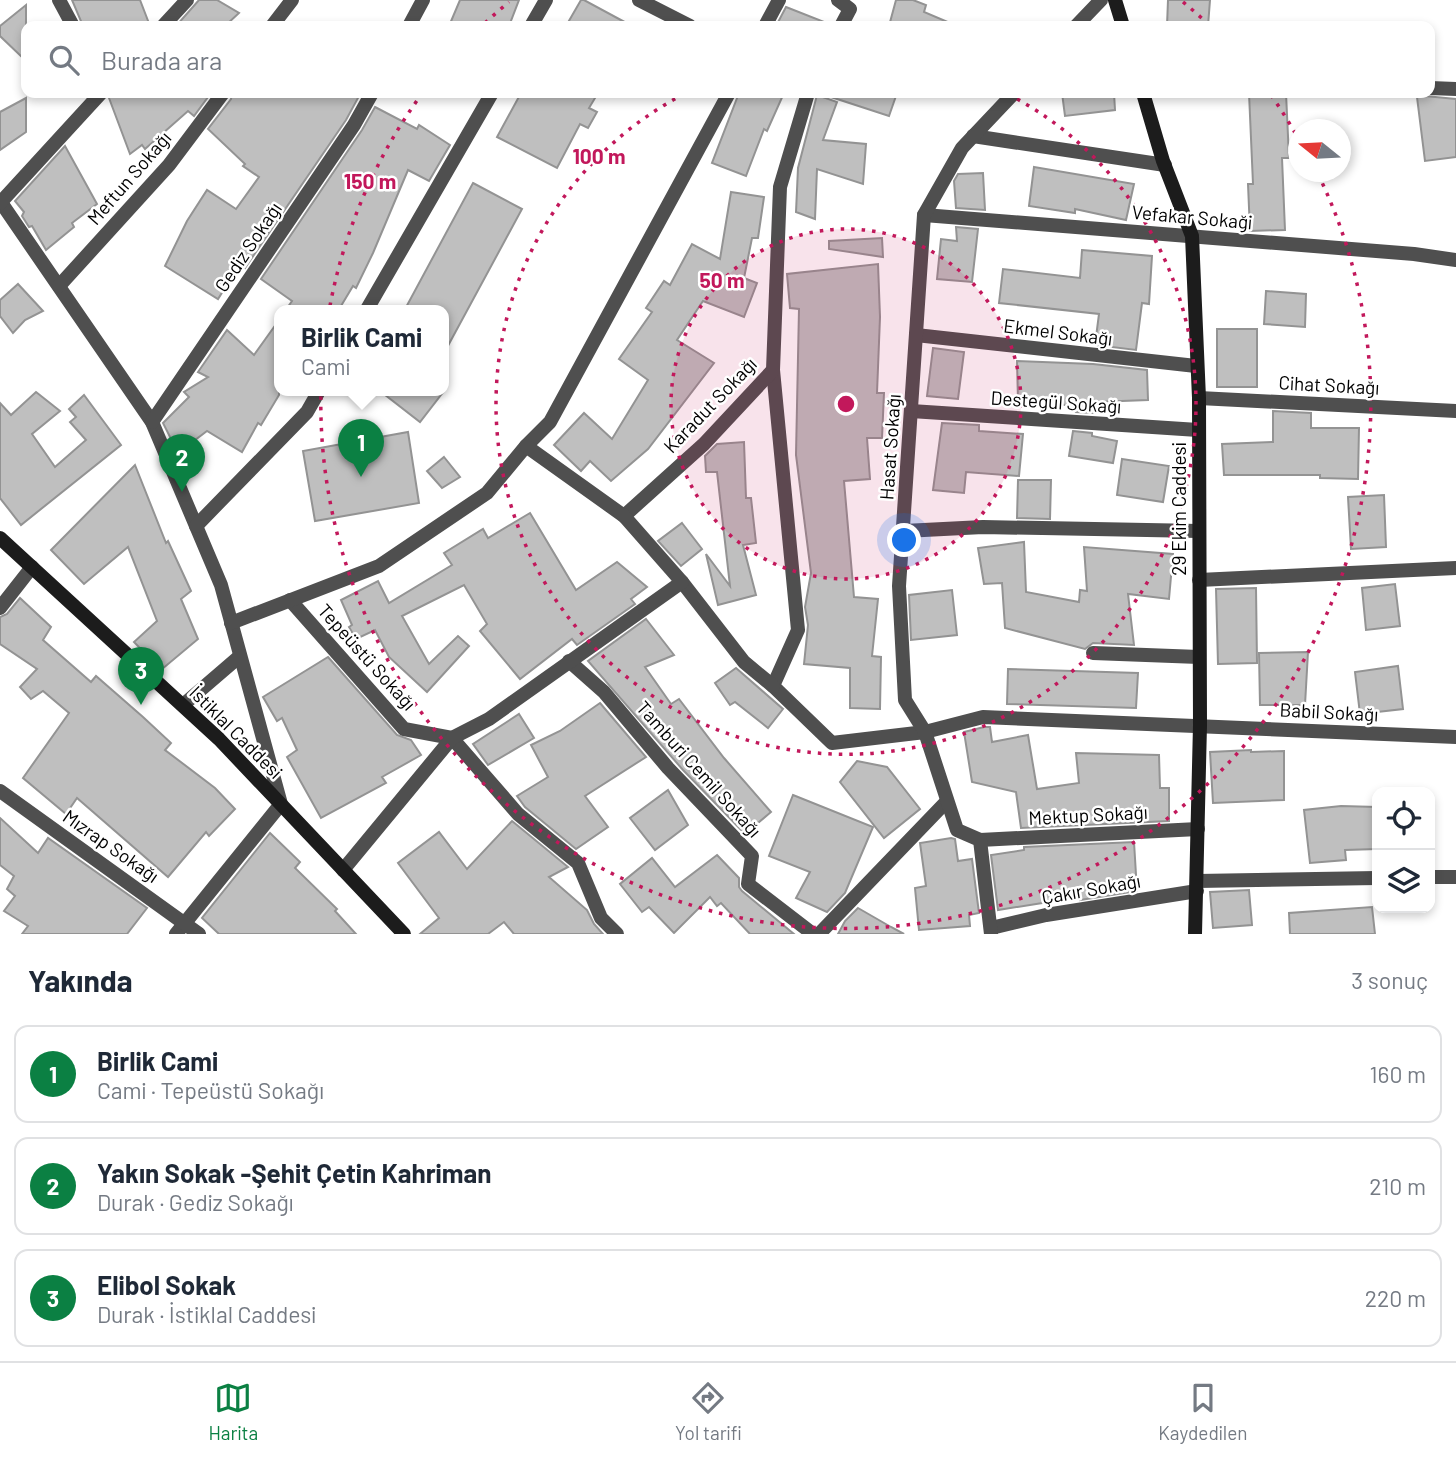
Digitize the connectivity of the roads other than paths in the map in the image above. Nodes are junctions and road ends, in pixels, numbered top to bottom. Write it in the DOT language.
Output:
graph roads {
  1 [pos="59,0"];
  2 [pos="187,0"];
  3 [pos="292,0"];
  4 [pos="423,0"];
  5 [pos="546,0"];
  6 [pos="639,0"];
  7 [pos="779,0"];
  8 [pos="838,0"];
  9 [pos="1101,0"];
  10 [pos="1115,0"];
  11 [pos="854,4"];
  12 [pos="70,21"];
  13 [pos="168,21"];
  14 [pos="276,21"];
  15 [pos="412,21"];
  16 [pos="534,21"];
  17 [pos="680,21"];
  18 [pos="768,21"];
  19 [pos="844,21"];
  20 [pos="1081,21"];
  21 [pos="1121,21"];
  22 [pos="1435,88"];
  23 [pos="1456,89"];
  24 [pos="96,98"];
  25 [pos="219,98"];
  26 [pos="369,98"];
  27 [pos="489,98"];
  28 [pos="726,98"];
  29 [pos="807,98"];
  30 [pos="1009,98"];
  31 [pos="1145,98"];
  32 [pos="973,136"];
  33 [pos="1165,165"];
  34 [pos="0,202"];
  35 [pos="924,215"];
  36 [pos="1192,236"];
  37 [pos="1456,260"];
  38 [pos="58,286"];
  39 [pos="369,305"];
  40 [pos="916,335"];
  41 [pos="1196,366"];
  42 [pos="773,370"];
  43 [pos="316,396"];
  44 [pos="1199,398"];
  45 [pos="911,411"];
  46 [pos="1456,411"];
  47 [pos="152,422"];
  48 [pos="1198,430"];
  49 [pos="526,446"];
  50 [pos="624,516"];
  51 [pos="196,526"];
  52 [pos="904,531"];
  53 [pos="1199,531"];
  54 [pos="0,538"];
  55 [pos="32,567"];
  56 [pos="1456,568"];
  57 [pos="1199,580"];
  58 [pos="682,582"];
  59 [pos="290,600"];
  60 [pos="0,608"];
  61 [pos="231,623"];
  62 [pos="1093,653"];
  63 [pos="240,656"];
  64 [pos="1199,657"];
  65 [pos="569,661"];
  66 [pos="774,686"];
  67 [pos="183,705"];
  68 [pos="1200,725"];
  69 [pos="925,732"];
  70 [pos="1456,737"];
  71 [pos="452,738"];
  72 [pos="0,792"];
  73 [pos="947,801"];
  74 [pos="281,804"];
  75 [pos="1198,829"];
  76 [pos="981,841"];
  77 [pos="343,870"];
  78 [pos="1435,877"];
  79 [pos="1456,877"];
  80 [pos="1372,878"];
  81 [pos="1197,886"];
  82 [pos="181,928"];
  83 [pos="991,931"];
  84 [pos="199,934"];
  85 [pos="404,934"];
  86 [pos="617,934"];
  87 [pos="813,934"];
  88 [pos="819,934"];
  89 [pos="1195,934"];
  1 -- 12 [label="street"];
  2 -- 13 [label="street"];
  3 -- 14 [label="street"];
  4 -- 15 [label="street"];
  5 -- 16 [label="street"];
  6 -- 17 [label="street"];
  7 -- 18 [label="street"];
  8 -- 11 [label="street"];
  9 -- 20 [label="street"];
  10 -- 21 [label="street"];
  11 -- 19 [label="street"];
  22 -- 23 [label="street"];
  24 -- 34 [label="street"];
  25 -- 38 [label="street, Meftun Sokağı"];
  26 -- 47 [label="street, Gediz Sokağı"];
  27 -- 39 [label="street"];
  28 -- 49 [label="street"];
  29 -- 42 [label="street, Karadut Sokağı"];
  30 -- 32 [label="street, Hasat Sokağı"];
  31 -- 33 [label="street, 29 Ekim Caddesi"];
  32 -- 33 [label="street"];
  32 -- 35 [label="street, Hasat Sokağı"];
  33 -- 36 [label="street, 29 Ekim Caddesi"];
  34 -- 38 [label="street"];
  35 -- 36 [label="street, Vefakar Sokaği"];
  35 -- 40 [label="street, Hasat Sokağı"];
  36 -- 37 [label="street, Vefakar Sokaği"];
  36 -- 41 [label="street, 29 Ekim Caddesi"];
  38 -- 47 [label="street"];
  40 -- 41 [label="street, Ekmel Sokağı"];
  40 -- 45 [label="street, Hasat Sokağı"];
  41 -- 44 [label="street, 29 Ekim Caddesi"];
  42 -- 50 [label="street, Karadut Sokağı"];
  42 -- 66 [label="street"];
  43 -- 51 [label="street"];
  44 -- 46 [label="street, Cihat Sokağı"];
  44 -- 48 [label="street, 29 Ekim Caddesi"];
  45 -- 48 [label="street, Destegül Sokağı"];
  45 -- 52 [label="street, Hasat Sokağı"];
  47 -- 51 [label="street"];
  48 -- 53 [label="street, 29 Ekim Caddesi"];
  49 -- 50 [label="street"];
  49 -- 59 [label="street"];
  50 -- 58 [label="street"];
  51 -- 61 [label="street"];
  52 -- 53 [label="street"];
  52 -- 69 [label="street, Hasat Sokağı"];
  53 -- 57 [label="street, 29 Ekim Caddesi"];
  54 -- 55 [label="street, İstiklal Caddesi"];
  55 -- 60 [label="street"];
  55 -- 67 [label="street, İstiklal Caddesi"];
  56 -- 57 [label="street"];
  57 -- 64 [label="street, 29 Ekim Caddesi"];
  58 -- 65 [label="street"];
  58 -- 66 [label="street"];
  59 -- 61 [label="street"];
  59 -- 71 [label="street, Tepeüstü Sokağı"];
  61 -- 63 [label="street"];
  62 -- 64 [label="street"];
  63 -- 67 [label="street"];
  63 -- 74 [label="street"];
  64 -- 68 [label="street, 29 Ekim Caddesi"];
  65 -- 71 [label="street"];
  65 -- 87 [label="street, Tamburi Cemil Sokağı"];
  66 -- 69 [label="street, Babil Sokağı"];
  67 -- 74 [label="street, İstiklal Caddesi"];
  68 -- 69 [label="street, Babil Sokağı"];
  68 -- 70 [label="street, Babil Sokağı"];
  68 -- 75 [label="street, 29 Ekim Caddesi"];
  69 -- 73 [label="street, Hasat Sokağı"];
  71 -- 77 [label="street"];
  71 -- 86 [label="street"];
  72 -- 82 [label="street, Mızrap Sokağı"];
  73 -- 76 [label="street, Hasat Sokağı"];
  73 -- 88 [label="street"];
  74 -- 77 [label="street, İstiklal Caddesi"];
  74 -- 82 [label="street"];
  75 -- 76 [label="street, Mektup Sokağı"];
  75 -- 81 [label="street, 29 Ekim Caddesi"];
  76 -- 83 [label="street"];
  77 -- 85 [label="street, İstiklal Caddesi"];
  78 -- 79 [label="street"];
  80 -- 81 [label="street, Çakır Sokağı"];
  81 -- 83 [label="street, Çakır Sokağı"];
  81 -- 89 [label="street, 29 Ekim Caddesi"];
  82 -- 84 [label="street, Mızrap Sokağı"];
}
